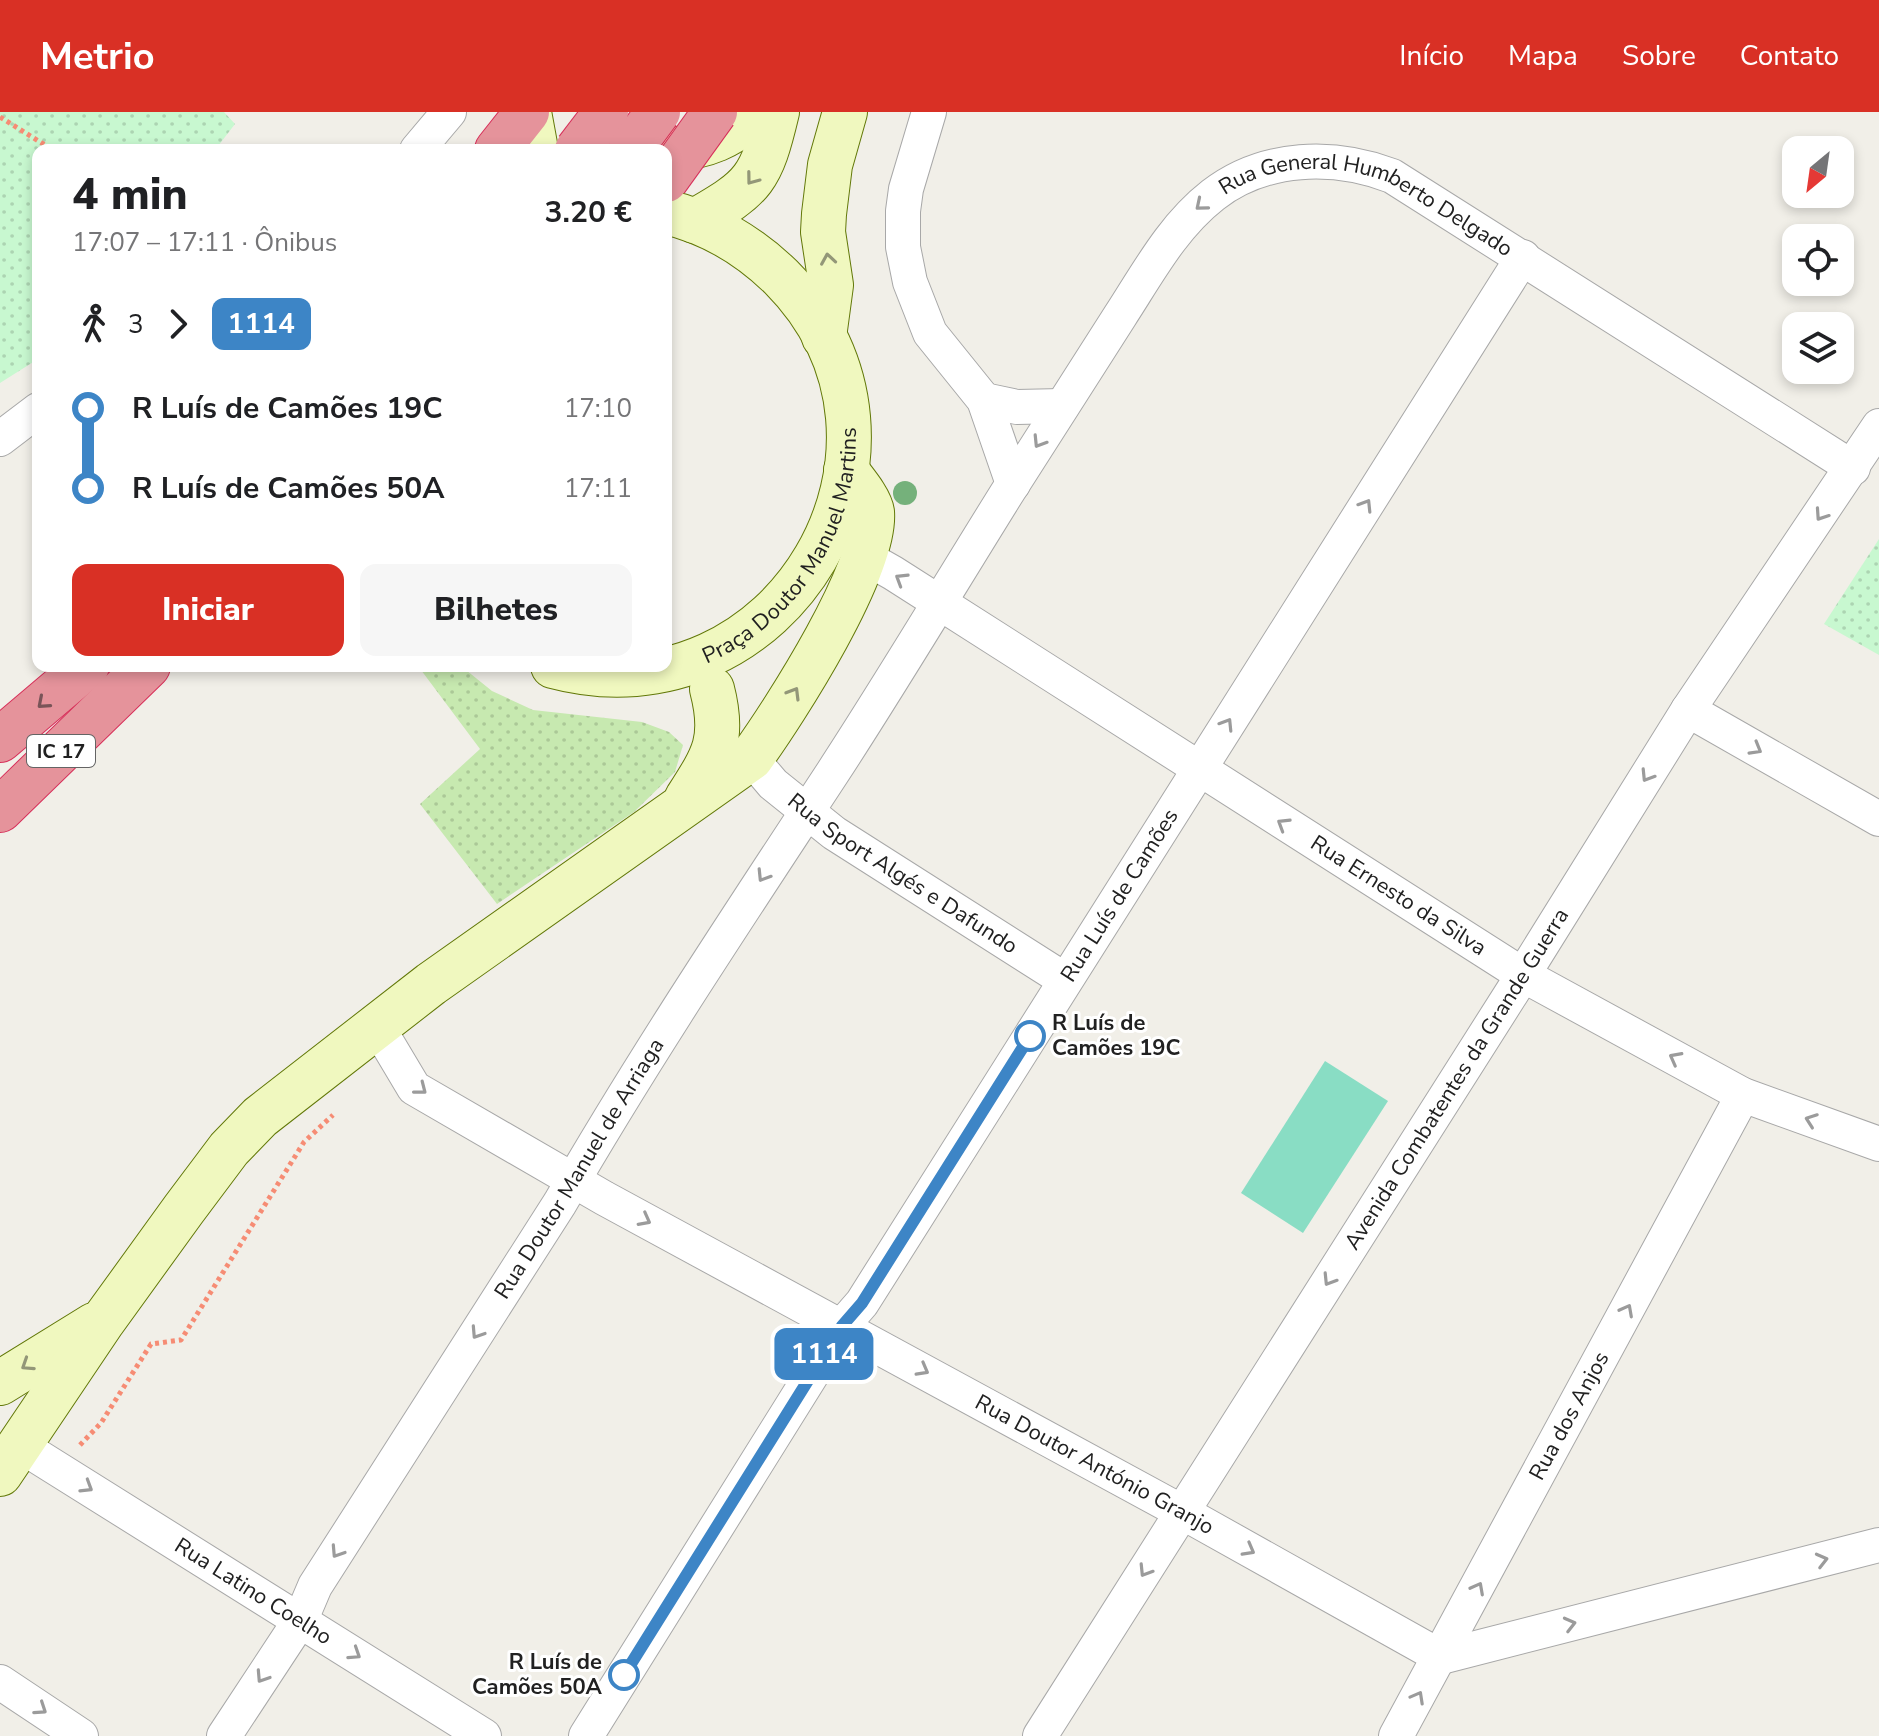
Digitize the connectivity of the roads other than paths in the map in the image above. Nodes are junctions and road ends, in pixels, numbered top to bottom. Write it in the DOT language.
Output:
graph roads {
  1 [pos="449,112"];
  2 [pos="528,112"];
  3 [pos="658,112"];
  4 [pos="715,112"];
  5 [pos="759,112"];
  6 [pos="777,112"];
  7 [pos="845,112"];
  8 [pos="929,112"];
  9 [pos="603,135"];
  10 [pos="422,144"];
  11 [pos="502,144"];
  12 [pos="536,144"];
  13 [pos="641,144"];
  14 [pos="672,150"];
  15 [pos="672,172"];
  16 [pos="681,217"];
  17 [pos="1523,257"];
  18 [pos="824,337"];
  19 [pos="984,400"];
  20 [pos="1062,406"];
  21 [pos="32,415"];
  22 [pos="1879,426"];
  23 [pos="0,439"];
  24 [pos="1853,468"];
  25 [pos="846,470"];
  26 [pos="1013,484"];
  27 [pos="863,556"];
  28 [pos="939,603"];
  29 [pos="672,667"];
  30 [pos="672,670"];
  31 [pos="80,672"];
  32 [pos="590,672"];
  33 [pos="647,672"];
  34 [pos="135,679"];
  35 [pos="712,689"];
  36 [pos="1688,710"];
  37 [pos="0,740"];
  38 [pos="751,758"];
  39 [pos="1198,769"];
  40 [pos="0,810"];
  41 [pos="806,810"];
  42 [pos="679,811"];
  43 [pos="1879,819"];
  44 [pos="1523,975"];
  45 [pos="1065,980"];
  46 [pos="377,1026"];
  47 [pos="1743,1095"];
  48 [pos="1879,1144"];
  49 [pos="574,1180"];
  50 [pos="103,1321"];
  51 [pos="842,1326"];
  52 [pos="0,1383"];
  53 [pos="10,1460"];
  54 [pos="1182,1512"];
  55 [pos="1879,1545"];
  56 [pos="301,1619"];
  57 [pos="1441,1657"];
  58 [pos="2,1687"];
  59 [pos="81,1736"];
  60 [pos="224,1736"];
  61 [pos="484,1736"];
  62 [pos="586,1736"];
  63 [pos="1040,1736"];
  64 [pos="1396,1736"];
  1 -- 10 [label="street"];
  2 -- 11 [label="highway"];
  2 -- 12 [label="street"];
  3 -- 9 [label="highway, bridge"];
  4 -- 15 [label="highway, bridge"];
  5 -- 14 [label="street"];
  6 -- 16 [label="street, one-way"];
  18 -- 7 [label="street, one-way"];
  8 -- 19 [label="street"];
  9 -- 13 [label="street"];
  16 -- 18 [label="street, Praça Doutor Manuel Martins"];
  17 -- 20 [label="street, Rua General Humberto Delgado, one-way"];
  17 -- 24 [label="street, Rua General Humberto Delgado"];
  39 -- 17 [label="street, Rua Luís de Camões, one-way"];
  18 -- 25 [label="street, Praça Doutor Manuel Martins"];
  19 -- 20 [label="street"];
  19 -- 26 [label="street"];
  20 -- 26 [label="street, Rua General Humberto Delgado, one-way"];
  21 -- 23 [label="street"];
  22 -- 24 [label="street, Avenida Combatentes da Grande Guerra"];
  24 -- 36 [label="street, Avenida Combatentes da Grande Guerra, one-way"];
  25 -- 27 [label="street"];
  25 -- 29 [label="street, Praça Doutor Manuel Martins"];
  26 -- 28 [label="street, Rua General Humberto Delgado"];
  28 -- 27 [label="street, Rua Ernesto da Silva, one-way"];
  38 -- 27 [label="street, one-way"];
  28 -- 39 [label="street, Rua Ernesto da Silva"];
  28 -- 41 [label="street, Rua Doutor Manuel de Arriaga"];
  30 -- 35 [label="street"];
  31 -- 37 [label="highway, IC 17, one-way"];
  32 -- 33 [label="street, Praça Doutor Manuel Martins"];
  34 -- 40 [label="highway, IC 17"];
  35 -- 38 [label="street"];
  35 -- 42 [label="street"];
  36 -- 43 [label="street, one-way"];
  36 -- 44 [label="street, Avenida Combatentes da Grande Guerra, one-way"];
  38 -- 41 [label="street, Rua Sport Algés e Dafundo"];
  38 -- 42 [label="street"];
  44 -- 39 [label="street, Rua Ernesto da Silva, one-way"];
  39 -- 45 [label="street, Rua Luís de Camões"];
  41 -- 45 [label="street, Rua Sport Algés e Dafundo"];
  41 -- 49 [label="street, Rua Doutor Manuel de Arriaga, one-way"];
  42 -- 46 [label="street"];
  47 -- 44 [label="street, Rua Ernesto da Silva, one-way"];
  44 -- 54 [label="street, Avenida Combatentes da Grande Guerra, one-way"];
  45 -- 51 [label="street, Rua Luís de Camões"];
  46 -- 49 [label="street, Rua Doutor António Granjo, one-way"];
  46 -- 50 [label="street"];
  48 -- 47 [label="street, Rua Ernesto da Silva, one-way"];
  57 -- 47 [label="street, Rua dos Anjos, one-way"];
  49 -- 51 [label="street, Rua Doutor António Granjo, one-way"];
  49 -- 56 [label="street, Rua Doutor Manuel de Arriaga, one-way"];
  50 -- 52 [label="street, one-way"];
  50 -- 53 [label="street"];
  51 -- 54 [label="street, Rua Doutor António Granjo, one-way"];
  51 -- 62 [label="street, Rua Luís de Camões"];
  53 -- 56 [label="street, Rua Latino Coelho, one-way"];
  54 -- 57 [label="street, Rua Doutor António Granjo, one-way"];
  54 -- 63 [label="street, Avenida Combatentes da Grande Guerra, one-way"];
  57 -- 55 [label="street, one-way"];
  56 -- 60 [label="street, Rua Doutor Manuel de Arriaga, one-way"];
  56 -- 61 [label="street, Rua Latino Coelho, one-way"];
  64 -- 57 [label="street, Rua dos Anjos, one-way"];
  58 -- 59 [label="street, one-way"];
}
